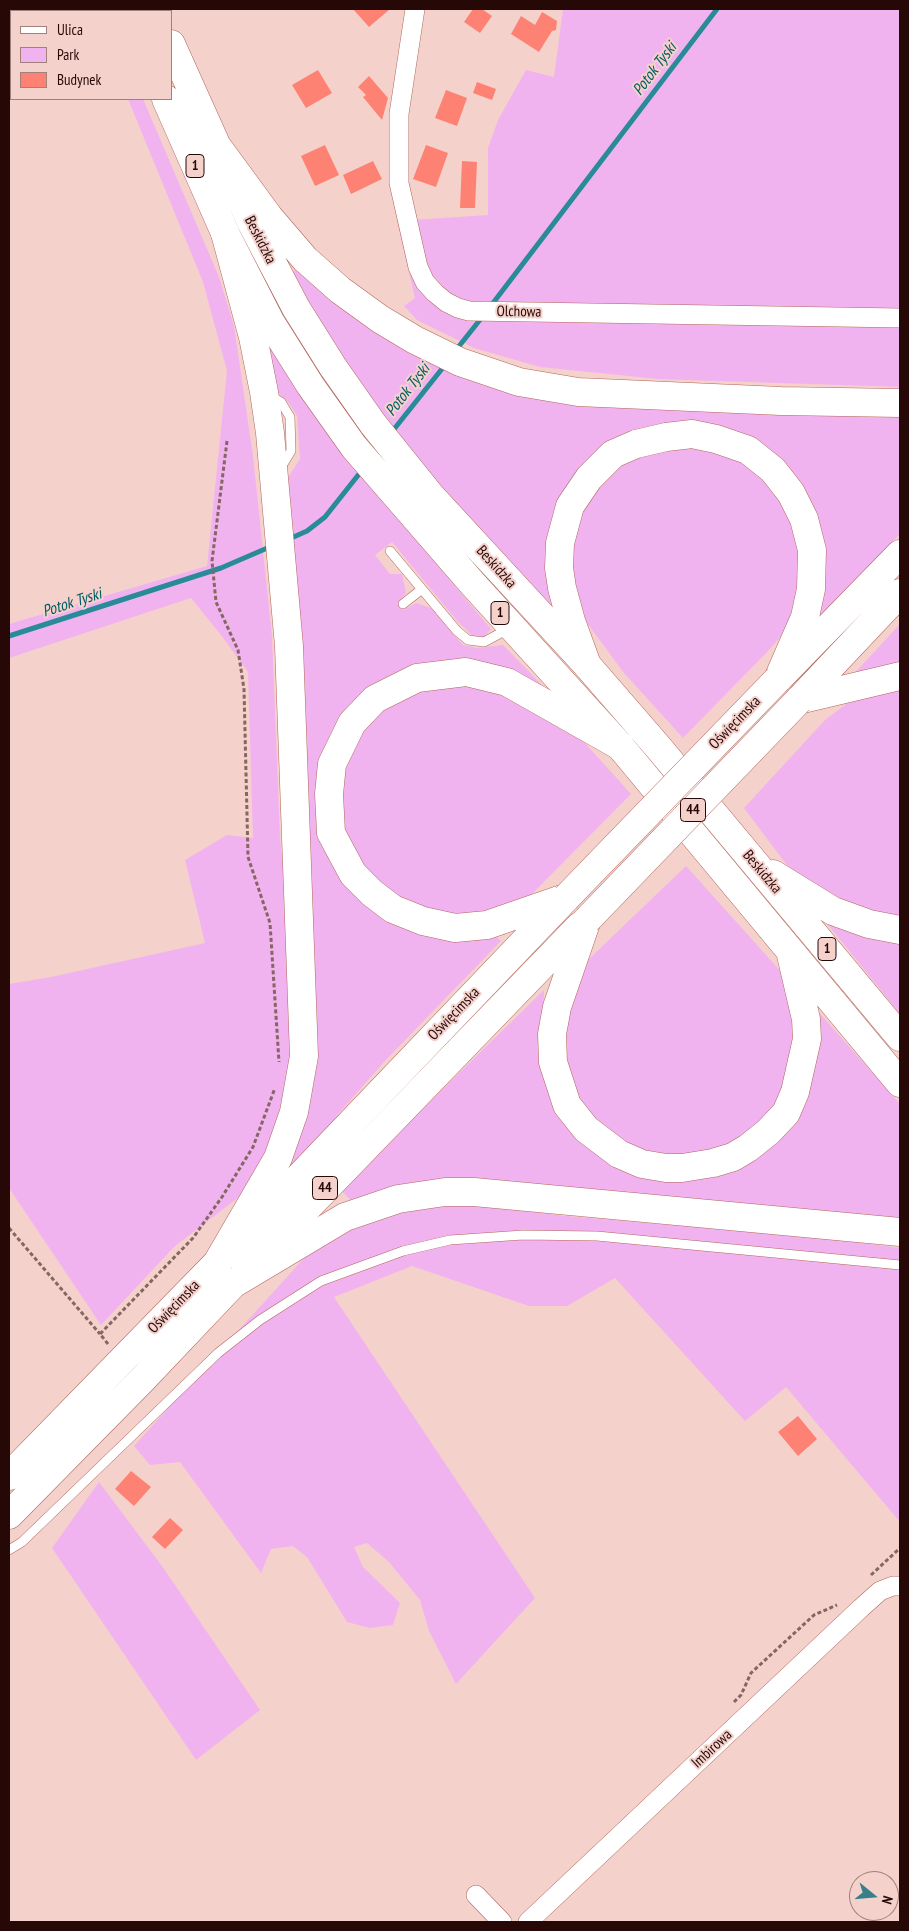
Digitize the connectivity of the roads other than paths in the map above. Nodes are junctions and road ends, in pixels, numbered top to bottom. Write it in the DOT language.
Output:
graph roads {
  1 [pos="415,9"];
  2 [pos="172,46"];
  3 [pos="166,100"];
  4 [pos="217,146"];
  5 [pos="225,233"];
  6 [pos="900,318"];
  7 [pos="900,403"];
  8 [pos="390,551"];
  9 [pos="900,554"];
  10 [pos="422,589"];
  11 [pos="900,593"];
  12 [pos="403,604"];
  13 [pos="512,627"];
  14 [pos="587,665"];
  15 [pos="900,676"];
  16 [pos="778,679"];
  17 [pos="799,700"];
  18 [pos="620,746"];
  19 [pos="752,861"];
  20 [pos="566,898"];
  21 [pos="587,920"];
  22 [pos="900,930"];
  23 [pos="789,949"];
  24 [pos="900,1037"];
  25 [pos="900,1083"];
  26 [pos="900,1232"];
  27 [pos="900,1265"];
  28 [pos="225,1274"];
  29 [pos="9,1476"];
  30 [pos="9,1515"];
  31 [pos="9,1550"];
  32 [pos="900,1586"];
  33 [pos="476,1895"];
  34 [pos="502,1922"];
  35 [pos="528,1922"];
  1 -- 6 [label="street, Olchowa"];
  2 -- 4 [label="main road, Beskidzka / 1"];
  3 -- 5 [label="main road, Beskidzka / 1"];
  4 -- 7 [label="main road"];
  4 -- 14 [label="main road, Beskidzka / 1"];
  5 -- 13 [label="main road, Beskidzka / 1"];
  5 -- 28 [label="main road"];
  8 -- 10 [label="lane"];
  9 -- 16 [label="main road, Oświęcimska / 44"];
  10 -- 12 [label="lane"];
  10 -- 13 [label="lane"];
  11 -- 17 [label="main road, Oświęcimska / 44"];
  13 -- 18 [label="main road, Beskidzka / 1"];
  14 -- 16 [label="main road"];
  14 -- 19 [label="main road, Beskidzka / 1"];
  15 -- 17 [label="main road"];
  16 -- 20 [label="main road, Oświęcimska / 44, bridge"];
  17 -- 21 [label="main road, Oświęcimska / 44, bridge"];
  18 -- 20 [label="main road"];
  18 -- 23 [label="main road, Beskidzka / 1"];
  19 -- 22 [label="main road"];
  19 -- 24 [label="main road, Beskidzka / 1"];
  20 -- 28 [label="main road, Oświęcimska / 44"];
  21 -- 23 [label="main road"];
  21 -- 28 [label="main road, Oświęcimska / 44"];
  23 -- 25 [label="main road, Beskidzka / 1"];
  26 -- 28 [label="main road"];
  27 -- 31 [label="lane"];
  28 -- 29 [label="main road, Oświęcimska / 44"];
  28 -- 30 [label="main road, Oświęcimska / 44"];
  32 -- 35 [label="street, Imbirowa"];
  33 -- 34 [label="street"];
}
